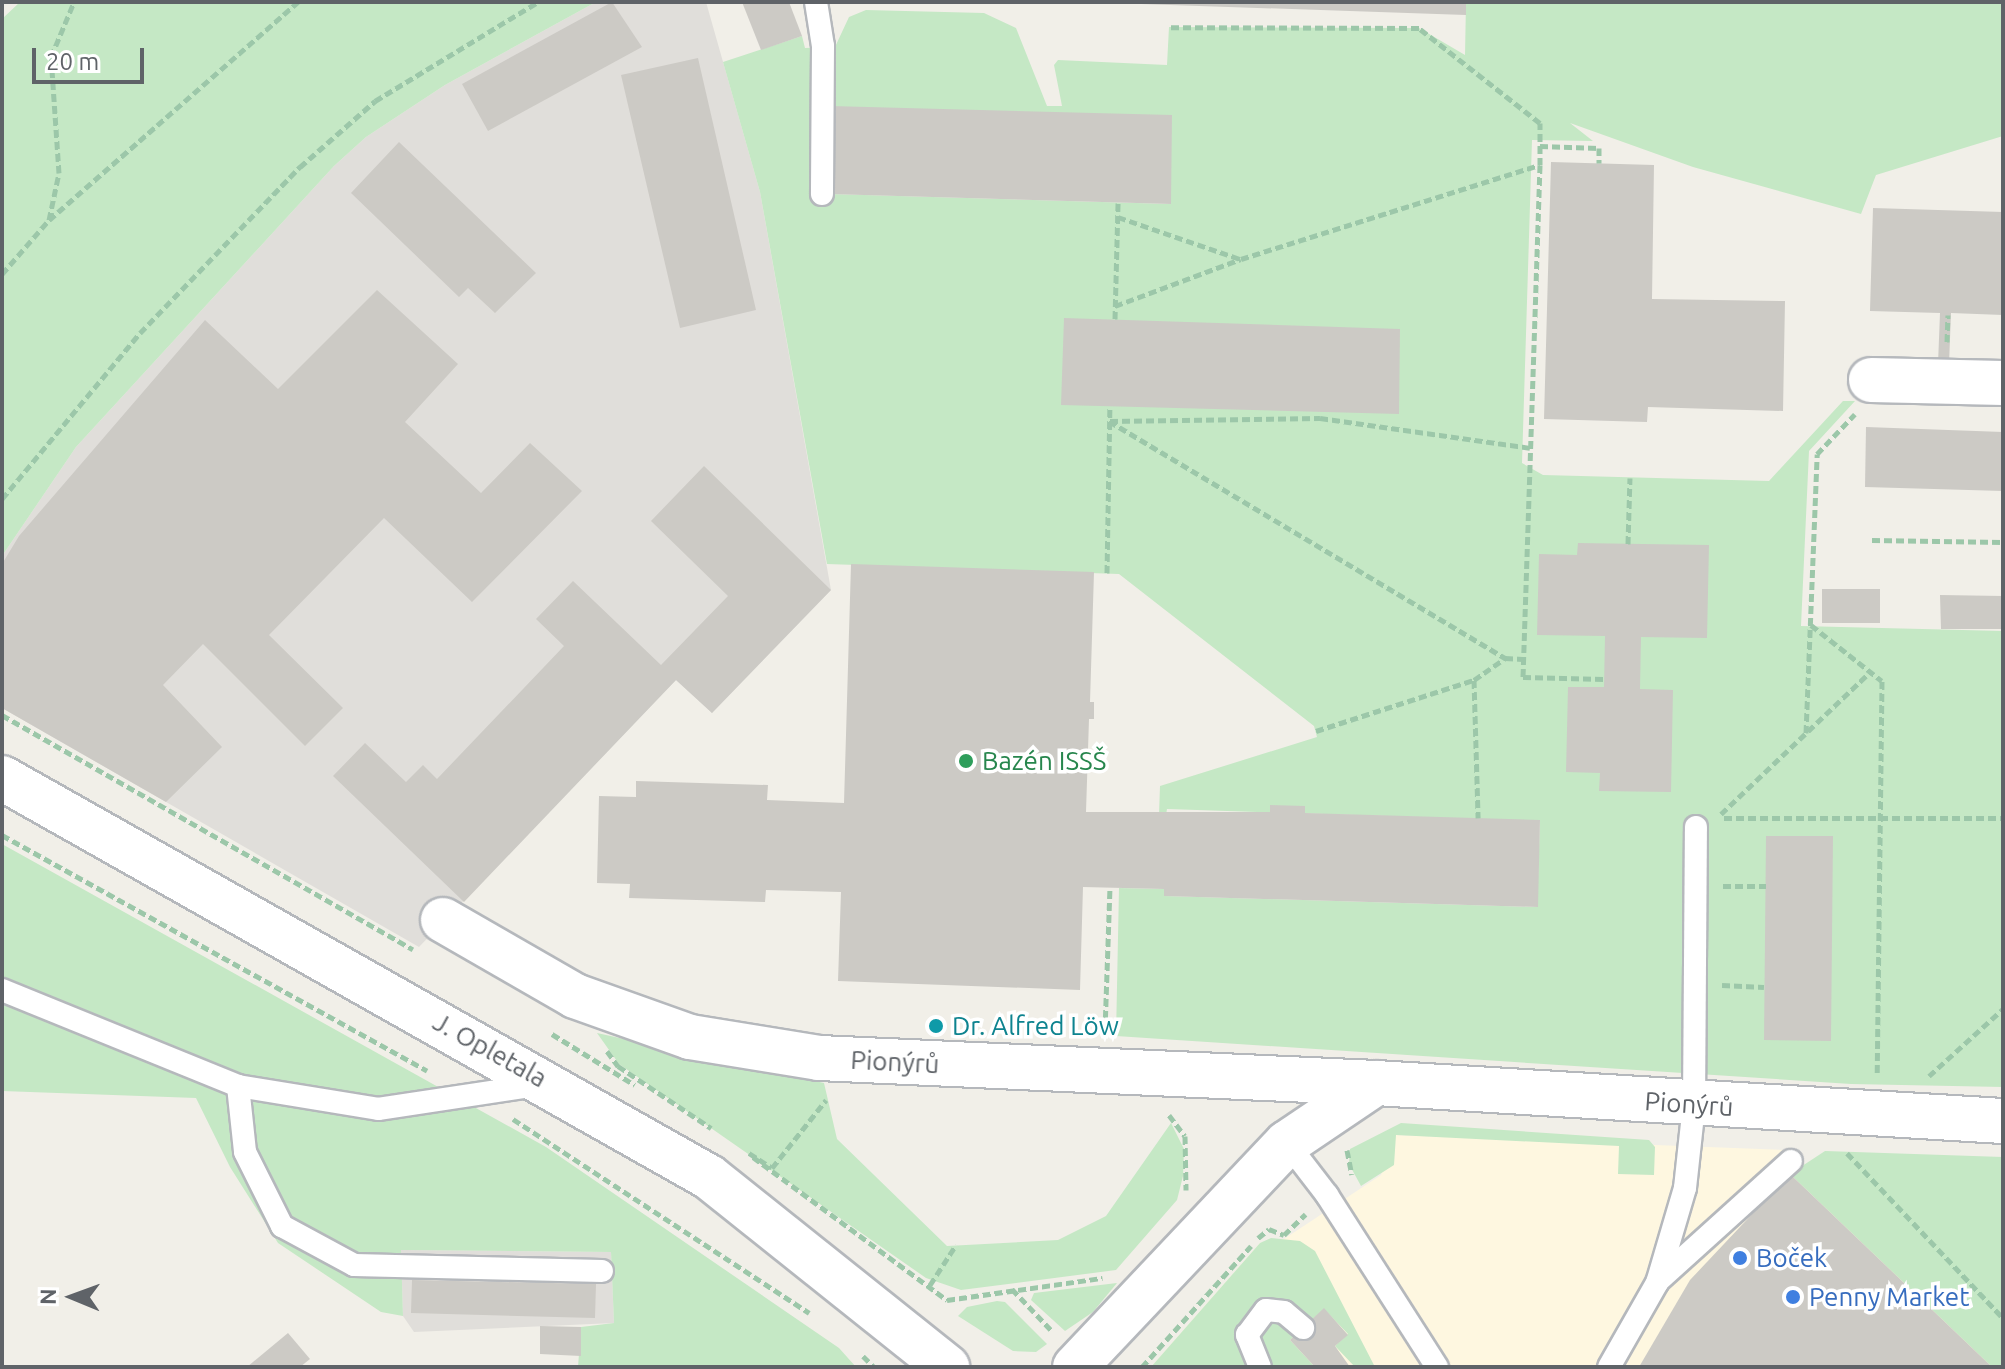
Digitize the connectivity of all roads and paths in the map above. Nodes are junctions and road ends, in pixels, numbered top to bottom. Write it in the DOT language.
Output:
graph roads {
  1 [pos="74,2"];
  2 [pos="298,2"];
  3 [pos="538,2"];
  4 [pos="816,2"];
  5 [pos="1169,27"];
  6 [pos="1540,146"];
  7 [pos="1599,163"];
  8 [pos="1540,165"];
  9 [pos="822,194"];
  10 [pos="1118,203"];
  11 [pos="1118,217"];
  12 [pos="49,220"];
  13 [pos="1241,259"];
  14 [pos="2,274"];
  15 [pos="1115,306"];
  16 [pos="1115,319"];
  17 [pos="2003,383"];
  18 [pos="1865,395"];
  19 [pos="1110,407"];
  20 [pos="1109,421"];
  21 [pos="1530,448"];
  22 [pos="1630,478"];
  23 [pos="2,499"];
  24 [pos="1872,540"];
  25 [pos="2003,542"];
  26 [pos="1628,544"];
  27 [pos="1107,573"];
  28 [pos="1811,625"];
  29 [pos="1505,658"];
  30 [pos="1523,659"];
  31 [pos="1871,671"];
  32 [pos="1604,679"];
  33 [pos="1474,680"];
  34 [pos="2,715"];
  35 [pos="1316,731"];
  36 [pos="1806,734"];
  37 [pos="2,778"];
  38 [pos="1478,818"];
  39 [pos="2003,818"];
  40 [pos="1881,820"];
  41 [pos="1696,827"];
  42 [pos="1717,872"];
  43 [pos="1717,886"];
  44 [pos="1766,886"];
  45 [pos="1110,887"];
  46 [pos="1717,900"];
  47 [pos="434,938"];
  48 [pos="1714,985"];
  49 [pos="1764,987"];
  50 [pos="2,990"];
  51 [pos="2003,1009"];
  52 [pos="545,1029"];
  53 [pos="601,1042"];
  54 [pos="1104,1043"];
  55 [pos="1877,1079"];
  56 [pos="549,1083"];
  57 [pos="1376,1083"];
  58 [pos="1919,1085"];
  59 [pos="238,1086"];
  60 [pos="1694,1105"];
  61 [pos="1160,1109"];
  62 [pos="816,1115"];
  63 [pos="2003,1121"];
  64 [pos="1836,1141"];
  65 [pos="1287,1143"];
  66 [pos="1347,1145"];
  67 [pos="746,1151"];
  68 [pos="1791,1161"];
  69 [pos="772,1168"];
  70 [pos="1351,1174"];
  71 [pos="1356,1186"];
  72 [pos="1327,1195"];
  73 [pos="1179,1203"];
  74 [pos="956,1245"];
  75 [pos="602,1271"];
  76 [pos="1109,1276"];
  77 [pos="1657,1283"];
  78 [pos="930,1285"];
  79 [pos="1012,1288"];
  80 [pos="2003,1318"];
  81 [pos="1303,1328"];
  82 [pos="1078,1364"];
  83 [pos="947,1367"];
  84 [pos="1142,1367"];
  85 [pos="1260,1367"];
  86 [pos="1437,1367"];
  87 [pos="1609,1367"];
  1 -- 12 [label="path"];
  2 -- 12 [label="path"];
  3 -- 23 [label="path"];
  4 -- 9 [label="lane"];
  5 -- 6 [label="path"];
  6 -- 7 [label="path"];
  6 -- 8 [label="path"];
  8 -- 13 [label="path"];
  8 -- 21 [label="path"];
  10 -- 11 [label="path"];
  11 -- 13 [label="path"];
  11 -- 15 [label="path"];
  12 -- 14 [label="path"];
  13 -- 15 [label="path"];
  15 -- 16 [label="path"];
  17 -- 18 [label="street"];
  18 -- 28 [label="path"];
  19 -- 20 [label="path"];
  20 -- 21 [label="path"];
  20 -- 27 [label="path"];
  20 -- 29 [label="path"];
  21 -- 30 [label="path"];
  22 -- 26 [label="path"];
  24 -- 25 [label="path"];
  28 -- 31 [label="path"];
  28 -- 36 [label="path"];
  29 -- 30 [label="path"];
  29 -- 33 [label="path"];
  30 -- 32 [label="path"];
  31 -- 36 [label="path"];
  31 -- 40 [label="path"];
  33 -- 35 [label="path"];
  33 -- 38 [label="path"];
  34 -- 47 [label="path"];
  36 -- 40 [label="path"];
  37 -- 56 [label="street, J. Opletala"];
  39 -- 40 [label="path"];
  40 -- 55 [label="path"];
  41 -- 60 [label="lane"];
  42 -- 43 [label="path"];
  43 -- 44 [label="path"];
  43 -- 46 [label="path"];
  45 -- 54 [label="path"];
  47 -- 57 [label="street, Pionýrů"];
  48 -- 49 [label="path"];
  50 -- 59 [label="lane"];
  51 -- 58 [label="path"];
  52 -- 53 [label="path"];
  56 -- 59 [label="lane"];
  56 -- 83 [label="street, J. Opletala"];
  57 -- 60 [label="street, Pionýrů"];
  57 -- 65 [label="street"];
  59 -- 75 [label="lane"];
  60 -- 63 [label="street, Pionýrů"];
  60 -- 77 [label="lane"];
  61 -- 73 [label="path"];
  62 -- 69 [label="path"];
  64 -- 80 [label="path"];
  65 -- 72 [label="lane"];
  65 -- 82 [label="street"];
  66 -- 70 [label="path"];
  67 -- 69 [label="path"];
  68 -- 77 [label="lane"];
  69 -- 78 [label="path"];
  70 -- 71 [label="path"];
  70 -- 72 [label="path"];
  72 -- 84 [label="path"];
  72 -- 86 [label="lane"];
  74 -- 78 [label="path"];
  76 -- 79 [label="path"];
  77 -- 87 [label="lane"];
  78 -- 79 [label="path"];
  79 -- 82 [label="path"];
  81 -- 85 [label="lane"];
}
